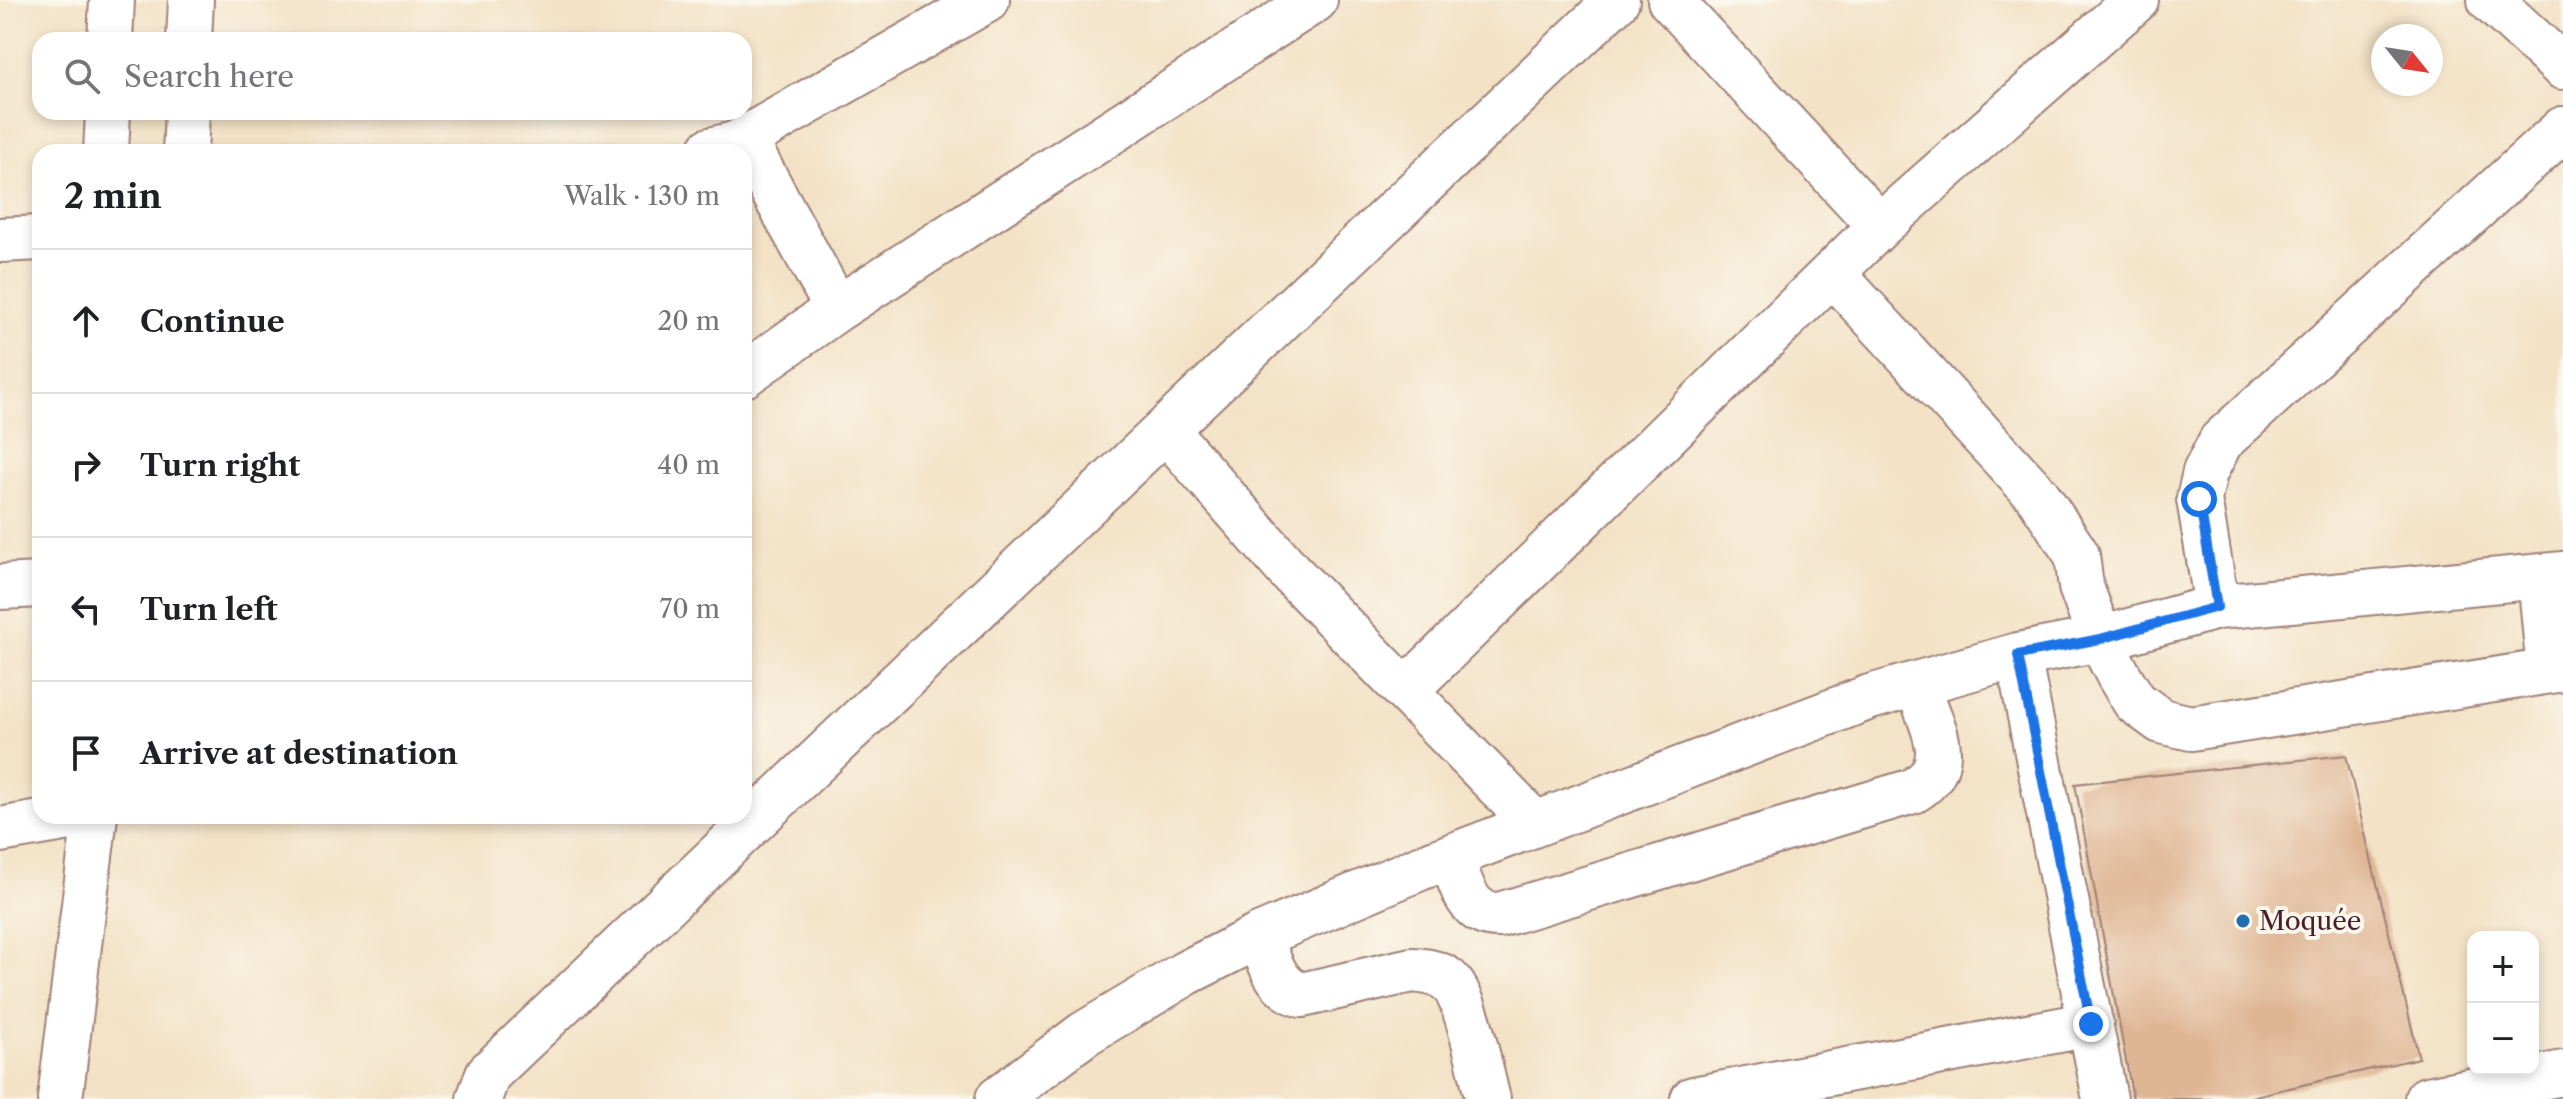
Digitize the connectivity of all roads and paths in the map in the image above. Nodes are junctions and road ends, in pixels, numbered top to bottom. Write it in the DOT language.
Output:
graph roads {
  1 [pos="112,0"];
  2 [pos="191,0"];
  3 [pos="987,0"];
  4 [pos="1315,0"];
  5 [pos="1617,0"];
  6 [pos="1670,0"];
  7 [pos="2136,0"];
  8 [pos="2490,0"];
  9 [pos="110,32"];
  10 [pos="189,32"];
  11 [pos="2563,67"];
  12 [pos="108,120"];
  13 [pos="187,120"];
  14 [pos="2563,129"];
  15 [pos="106,144"];
  16 [pos="185,144"];
  17 [pos="728,144"];
  18 [pos="752,155"];
  19 [pos="1880,226"];
  20 [pos="32,238"];
  21 [pos="0,240"];
  22 [pos="1832,273"];
  23 [pos="837,309"];
  24 [pos="752,369"];
  25 [pos="1166,430"];
  26 [pos="2551,575"];
  27 [pos="32,585"];
  28 [pos="0,587"];
  29 [pos="2217,607"];
  30 [pos="2100,639"];
  31 [pos="2018,655"];
  32 [pos="2556,670"];
  33 [pos="1917,684"];
  34 [pos="1406,690"];
  35 [pos="752,823"];
  36 [pos="35,824"];
  37 [pos="94,824"];
  38 [pos="751,824"];
  39 [pos="1535,824"];
  40 [pos="0,830"];
  41 [pos="1451,856"];
  42 [pos="1259,936"];
  43 [pos="2091,1024"];
  44 [pos="2542,1084"];
  45 [pos="60,1099"];
  46 [pos="479,1099"];
  47 [pos="998,1099"];
  48 [pos="1488,1099"];
  49 [pos="1693,1099"];
  50 [pos="2105,1099"];
  51 [pos="2427,1099"];
  1 -- 9 [label="street"];
  2 -- 10 [label="street"];
  3 -- 17 [label="street"];
  4 -- 23 [label="street"];
  5 -- 25 [label="street"];
  6 -- 19 [label="street"];
  7 -- 19 [label="street"];
  8 -- 11 [label="street"];
  12 -- 15 [label="street"];
  13 -- 16 [label="street"];
  14 -- 29 [label="street"];
  18 -- 23 [label="street"];
  19 -- 22 [label="street"];
  20 -- 21 [label="street"];
  22 -- 30 [label="street"];
  22 -- 34 [label="street"];
  23 -- 24 [label="street"];
  25 -- 34 [label="street"];
  25 -- 35 [label="street"];
  26 -- 29 [label="street"];
  26 -- 32 [label="street"];
  27 -- 28 [label="street"];
  29 -- 30 [label="street"];
  30 -- 31 [label="street"];
  30 -- 32 [label="street"];
  31 -- 33 [label="street"];
  31 -- 43 [label="street"];
  33 -- 39 [label="street"];
  33 -- 41 [label="street"];
  34 -- 39 [label="street"];
  36 -- 40 [label="street"];
  37 -- 45 [label="street"];
  38 -- 46 [label="street"];
  39 -- 41 [label="street"];
  41 -- 42 [label="street"];
  42 -- 47 [label="street"];
  42 -- 48 [label="street"];
  43 -- 49 [label="street"];
  43 -- 50 [label="street"];
  44 -- 51 [label="street"];
}
